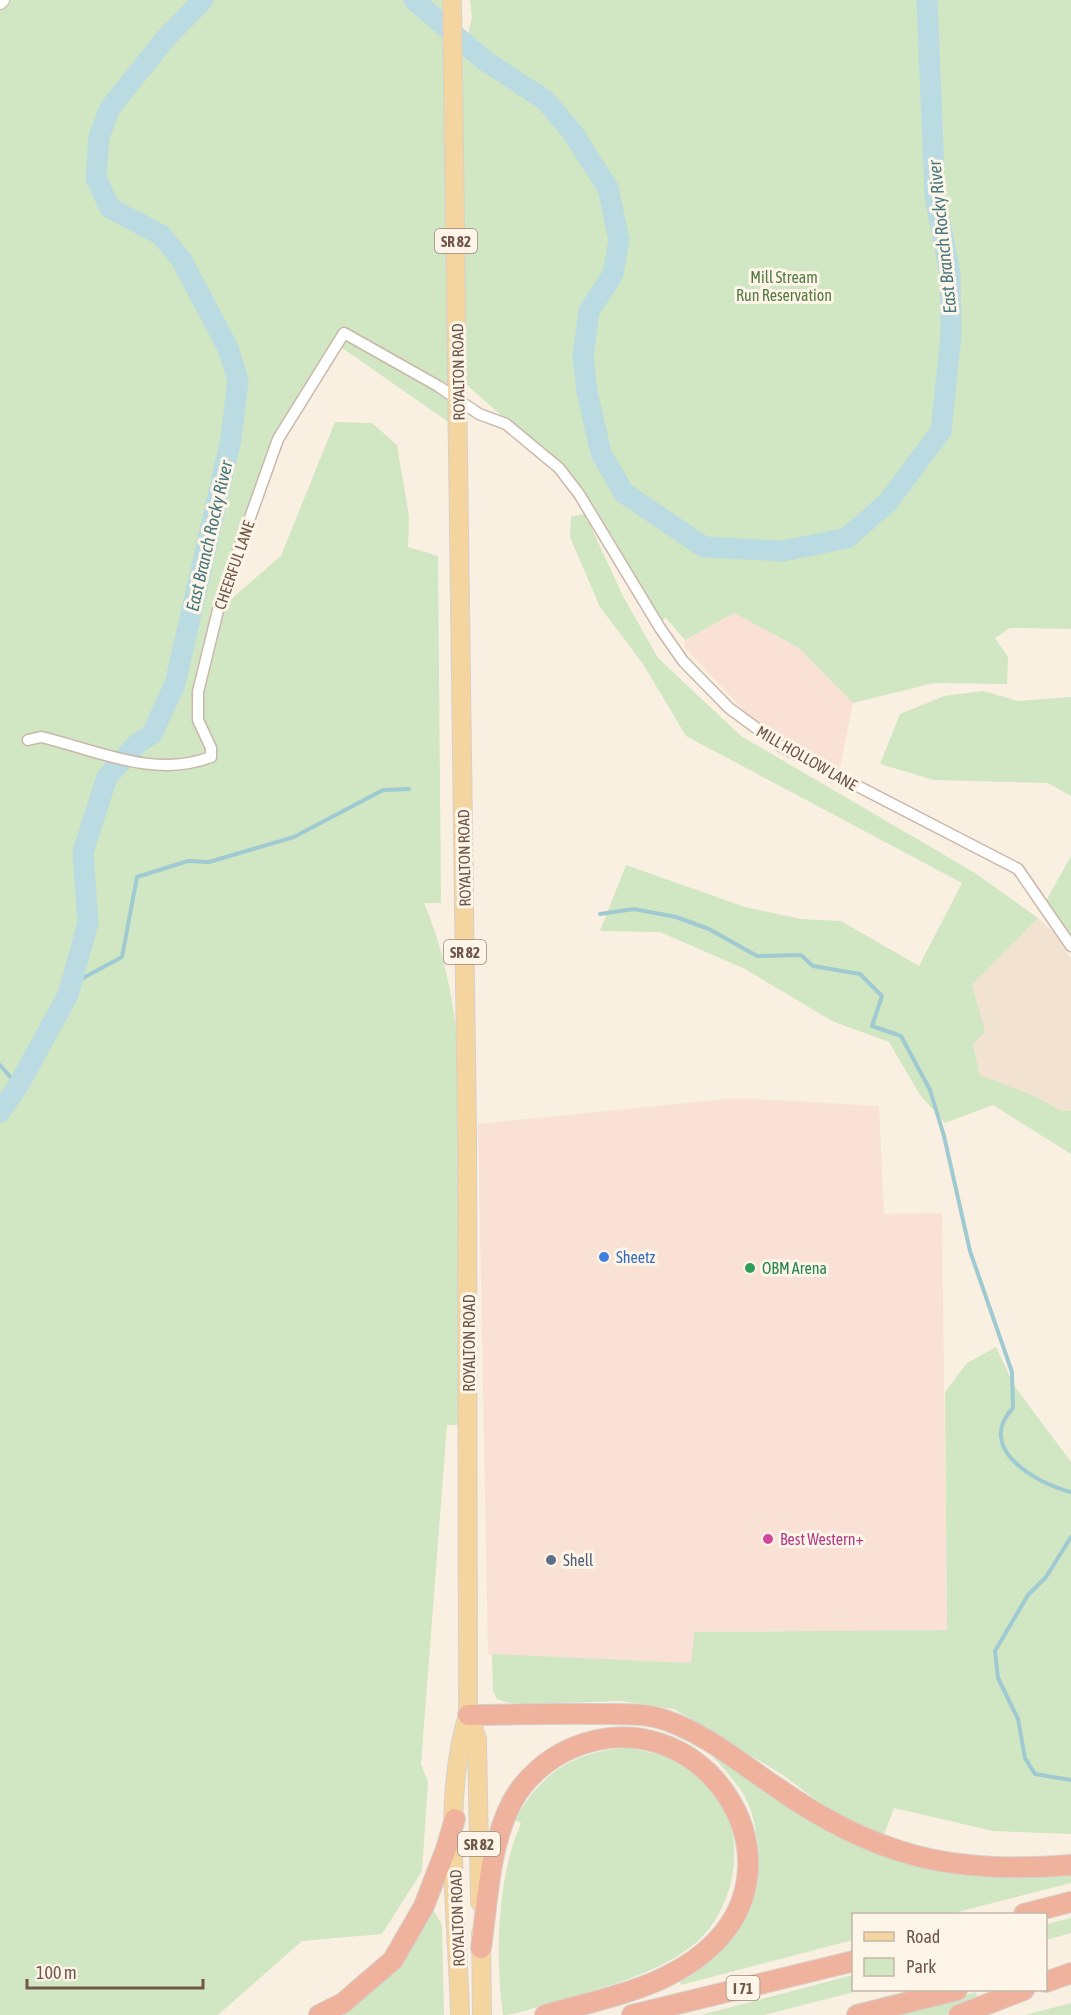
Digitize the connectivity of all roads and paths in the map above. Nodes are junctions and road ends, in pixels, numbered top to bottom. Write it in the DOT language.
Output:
graph roads {
  1 [pos="452,0"];
  2 [pos="458,399"];
  3 [pos="28,740"];
  4 [pos="1071,946"];
  5 [pos="468,1715"];
  6 [pos="455,1819"];
  7 [pos="1071,1865"];
  8 [pos="1071,1902"];
  9 [pos="1028,1913"];
  10 [pos="481,1948"];
  11 [pos="1071,1960"];
  12 [pos="852,1961"];
  13 [pos="1047,1967"];
  14 [pos="1071,1973"];
  15 [pos="1047,1982"];
  16 [pos="949,1991"];
  17 [pos="1019,1991"];
  18 [pos="319,2015"];
  19 [pos="460,2015"];
  20 [pos="482,2015"];
  21 [pos="545,2015"];
  22 [pos="632,2015"];
  23 [pos="857,2015"];
  24 [pos="959,2015"];
  1 -- 2 [label="main road, ROYALTON ROAD / SR 82"];
  2 -- 3 [label="street, CHEERFUL LANE"];
  2 -- 4 [label="street, MILL HOLLOW LANE"];
  2 -- 5 [label="main road, ROYALTON ROAD / SR 82"];
  5 -- 6 [label="main road, ROYALTON ROAD / SR 82"];
  5 -- 7 [label="highway"];
  5 -- 10 [label="main road, ROYALTON ROAD / SR 82"];
  6 -- 18 [label="highway"];
  6 -- 19 [label="main road, ROYALTON ROAD / SR 82"];
  8 -- 9 [label="highway"];
  10 -- 20 [label="main road, ROYALTON ROAD / SR 82"];
  10 -- 21 [label="highway"];
  11 -- 13 [label="highway"];
  12 -- 22 [label="highway, I 71"];
  14 -- 15 [label="highway"];
  16 -- 23 [label="highway"];
  17 -- 24 [label="highway"];
}
